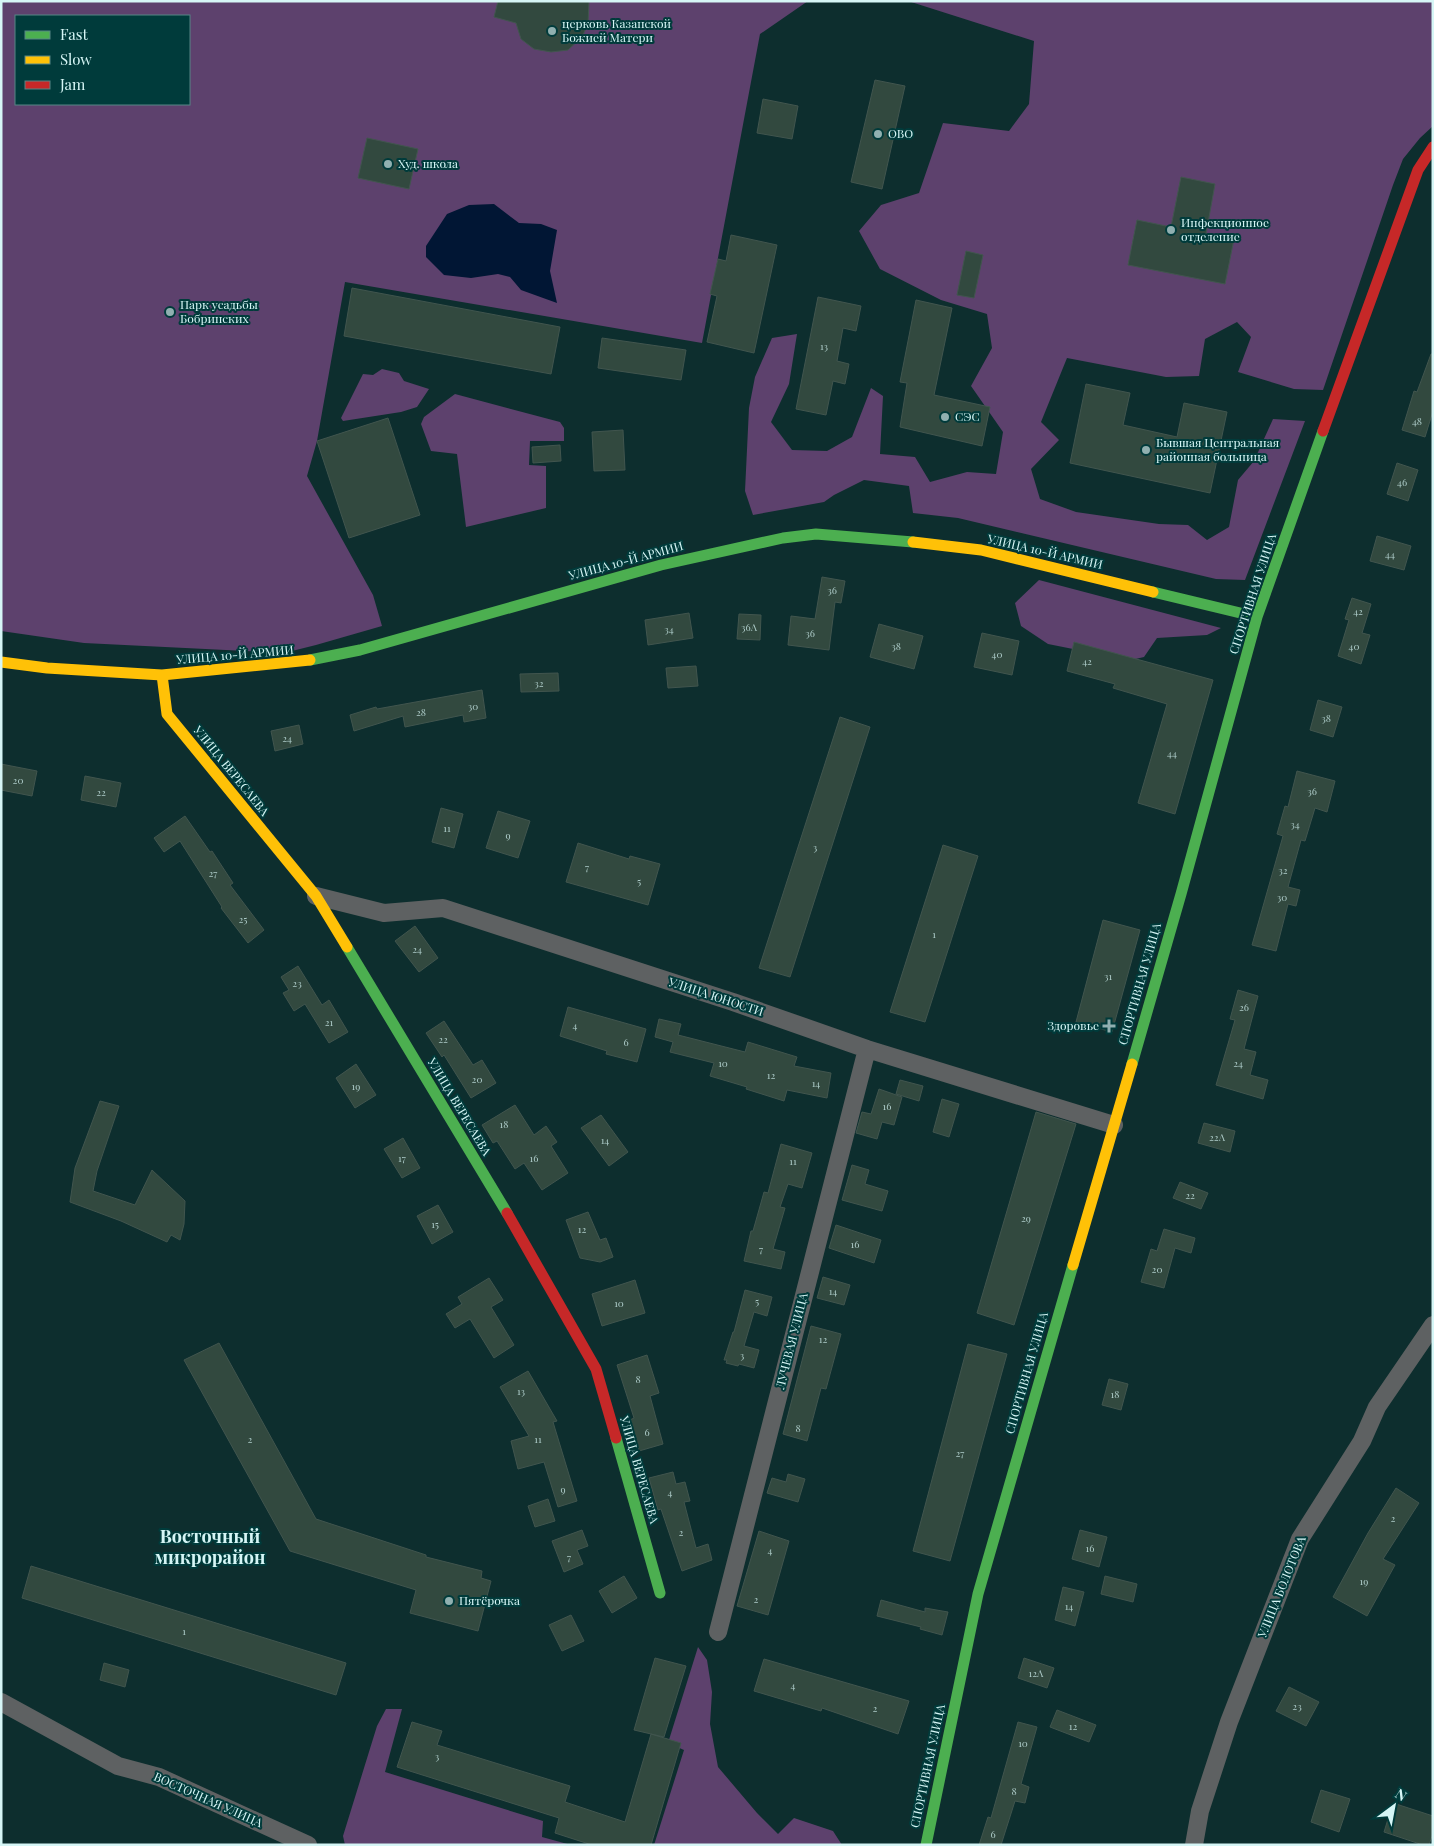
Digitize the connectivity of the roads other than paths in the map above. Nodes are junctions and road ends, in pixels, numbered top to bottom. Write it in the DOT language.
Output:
graph roads {
  1 [pos="1433,147"];
  2 [pos="1257,616"];
  3 [pos="1,662"];
  4 [pos="162,675"];
  5 [pos="316,896"];
  6 [pos="867,1049"];
  7 [pos="1114,1125"];
  8 [pos="1433,1325"];
  9 [pos="660,1593"];
  10 [pos="718,1632"];
  11 [pos="1,1702"];
  12 [pos="308,1845"];
  13 [pos="926,1845"];
  14 [pos="1194,1845"];
  1 -- 2 [label="street, СПОРТИВНАЯ УЛИЦА"];
  2 -- 4 [label="street, УЛИЦА 10-Й АРМИИ"];
  2 -- 7 [label="street, СПОРТИВНАЯ УЛИЦА"];
  3 -- 4 [label="street, УЛИЦА 10-Й АРМИИ"];
  4 -- 5 [label="street, УЛИЦА ВЕРЕСАЕВА"];
  5 -- 6 [label="street, УЛИЦА ЮНОСТИ"];
  5 -- 9 [label="street, УЛИЦА ВЕРЕСАЕВА"];
  6 -- 7 [label="street, УЛИЦА ЮНОСТИ"];
  6 -- 10 [label="street, ЛУЧЕВАЯ УЛИЦА"];
  7 -- 13 [label="street, СПОРТИВНАЯ УЛИЦА"];
  8 -- 14 [label="street, УЛИЦА БОЛОТОВА"];
  11 -- 12 [label="street, ВОСТОЧНАЯ УЛИЦА"];
}
